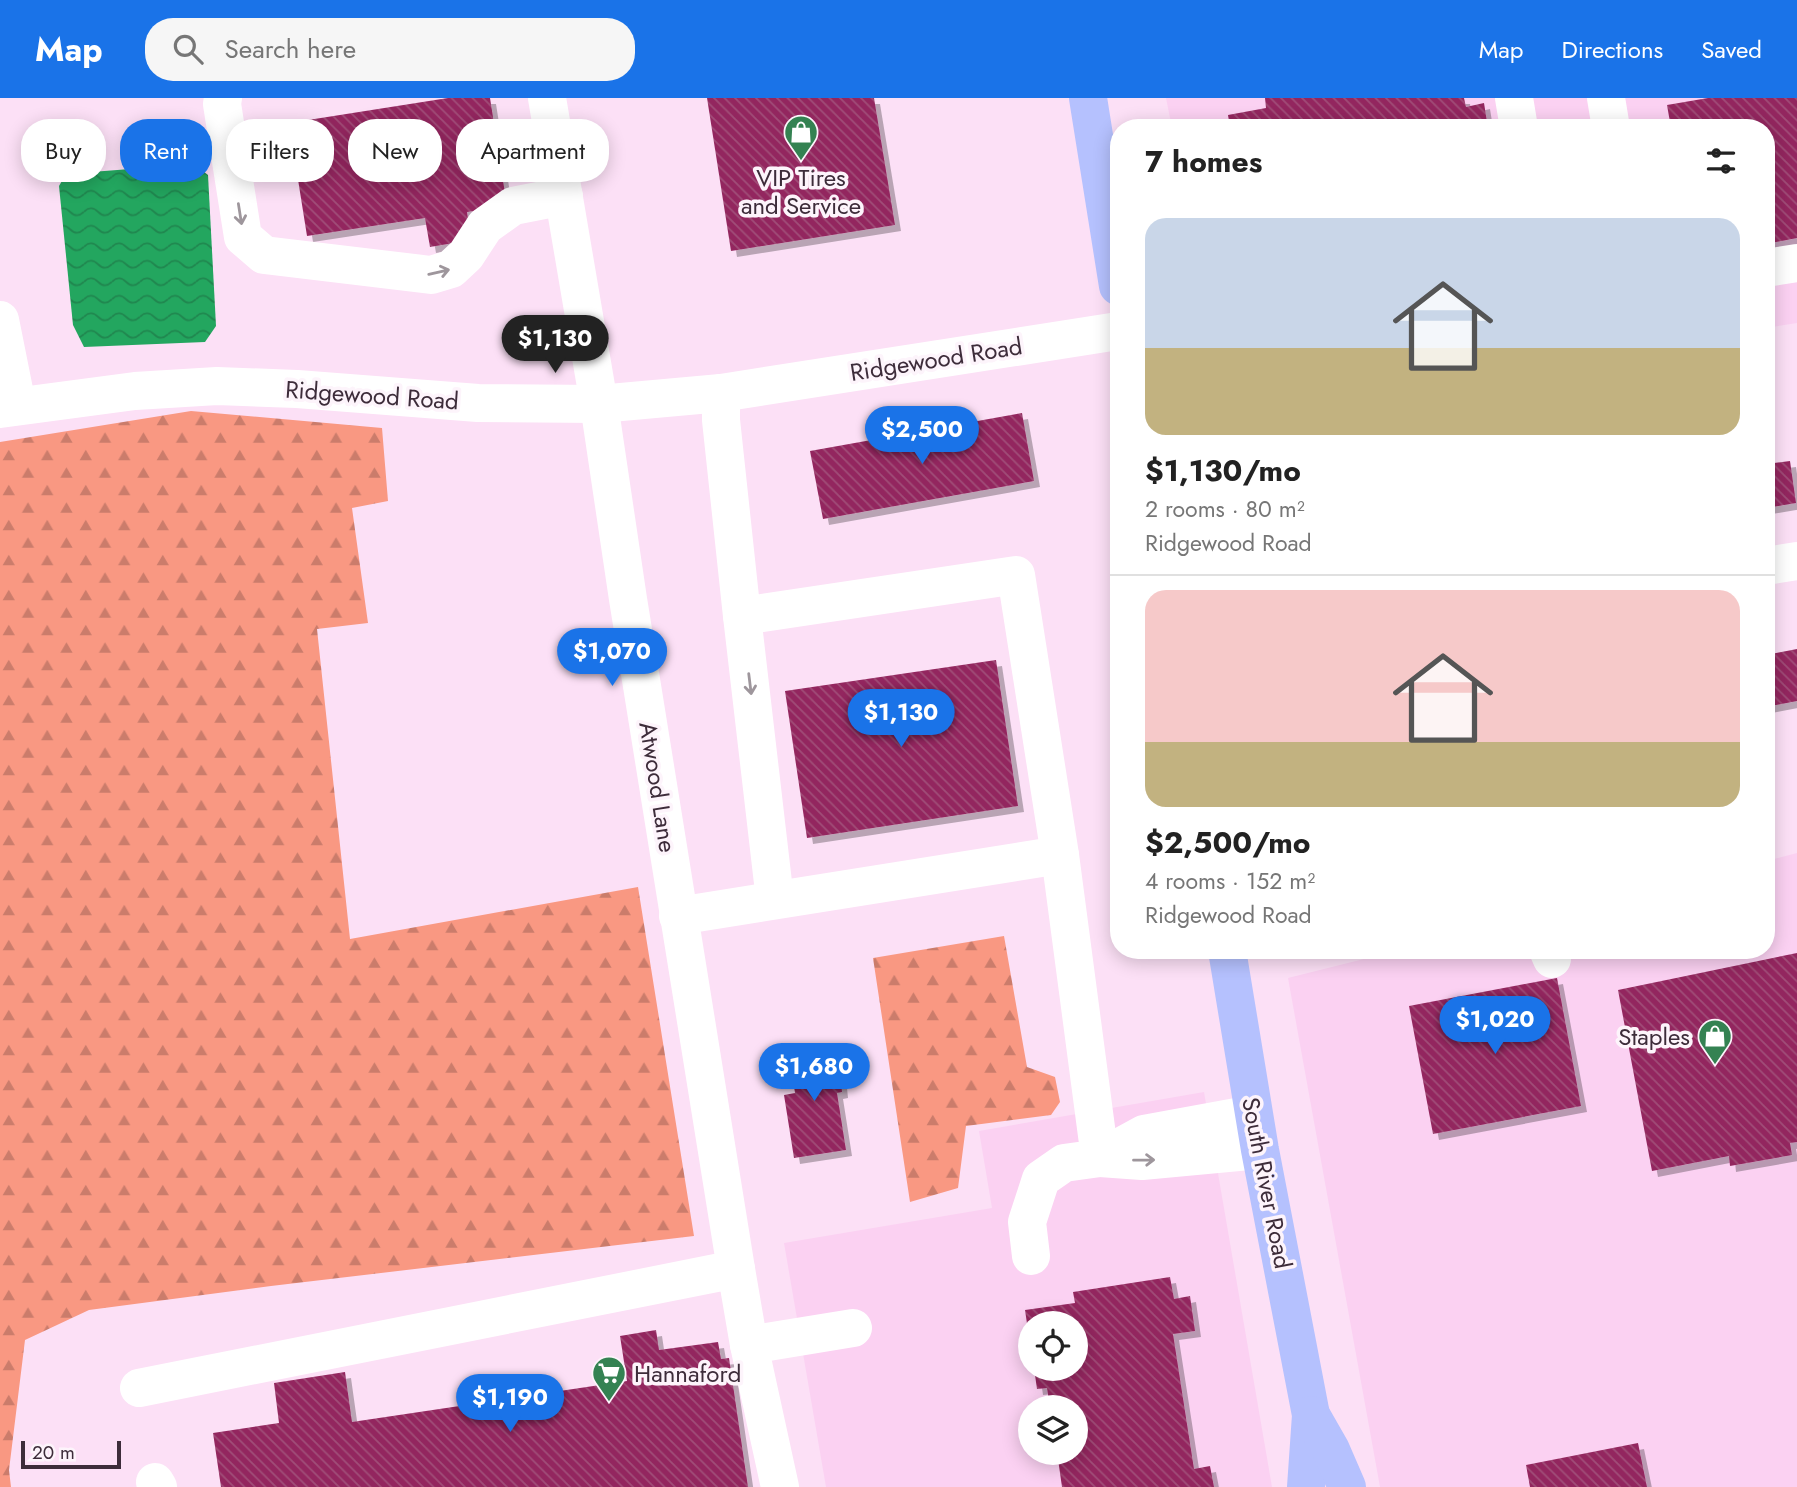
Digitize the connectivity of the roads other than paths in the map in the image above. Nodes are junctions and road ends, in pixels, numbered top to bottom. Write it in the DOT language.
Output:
graph roads {
  1 [pos="223,98"];
  2 [pos="547,98"];
  3 [pos="1088,98"];
  4 [pos="1514,98"];
  5 [pos="1606,98"];
  6 [pos="1518,119"];
  7 [pos="1610,119"];
  8 [pos="564,196"];
  9 [pos="1110,236"];
  10 [pos="1797,263"];
  11 [pos="1775,267"];
  12 [pos="0,320"];
  13 [pos="1110,332"];
  14 [pos="721,393"];
  15 [pos="599,404"];
  16 [pos="9,407"];
  17 [pos="1797,561"];
  18 [pos="1775,565"];
  19 [pos="742,616"];
  20 [pos="1060,855"];
  21 [pos="775,900"];
  22 [pos="678,916"];
  23 [pos="1228,959"];
  24 [pos="1257,1132"];
  25 [pos="1100,1158"];
  26 [pos="1031,1256"];
  27 [pos="736,1269"];
  28 [pos="853,1328"];
  29 [pos="749,1345"];
  30 [pos="139,1388"];
  31 [pos="1311,1415"];
  32 [pos="779,1487"];
  33 [pos="1306,1487"];
  34 [pos="1347,1487"];
  1 -- 8 [label="street, one-way"];
  2 -- 8 [label="street, Atwood Lane"];
  3 -- 9 [label="main road"];
  4 -- 6 [label="street"];
  5 -- 7 [label="street"];
  8 -- 15 [label="street, Atwood Lane"];
  10 -- 11 [label="street"];
  12 -- 16 [label="street"];
  13 -- 14 [label="street, Ridgewood Road"];
  14 -- 15 [label="street, Ridgewood Road"];
  14 -- 19 [label="street"];
  15 -- 16 [label="street, Ridgewood Road"];
  15 -- 22 [label="street, Atwood Lane"];
  17 -- 18 [label="street"];
  19 -- 20 [label="street"];
  19 -- 21 [label="street, one-way"];
  20 -- 21 [label="street"];
  20 -- 25 [label="street"];
  21 -- 22 [label="street"];
  22 -- 27 [label="street, Atwood Lane"];
  23 -- 24 [label="main road, South River Road"];
  24 -- 25 [label="street"];
  24 -- 31 [label="main road, South River Road"];
  25 -- 26 [label="street"];
  27 -- 29 [label="street, Atwood Lane"];
  27 -- 30 [label="street"];
  28 -- 29 [label="street"];
  29 -- 32 [label="street, Atwood Lane"];
  31 -- 33 [label="main road, South River Road"];
  31 -- 34 [label="main road, South River Road"];
}
